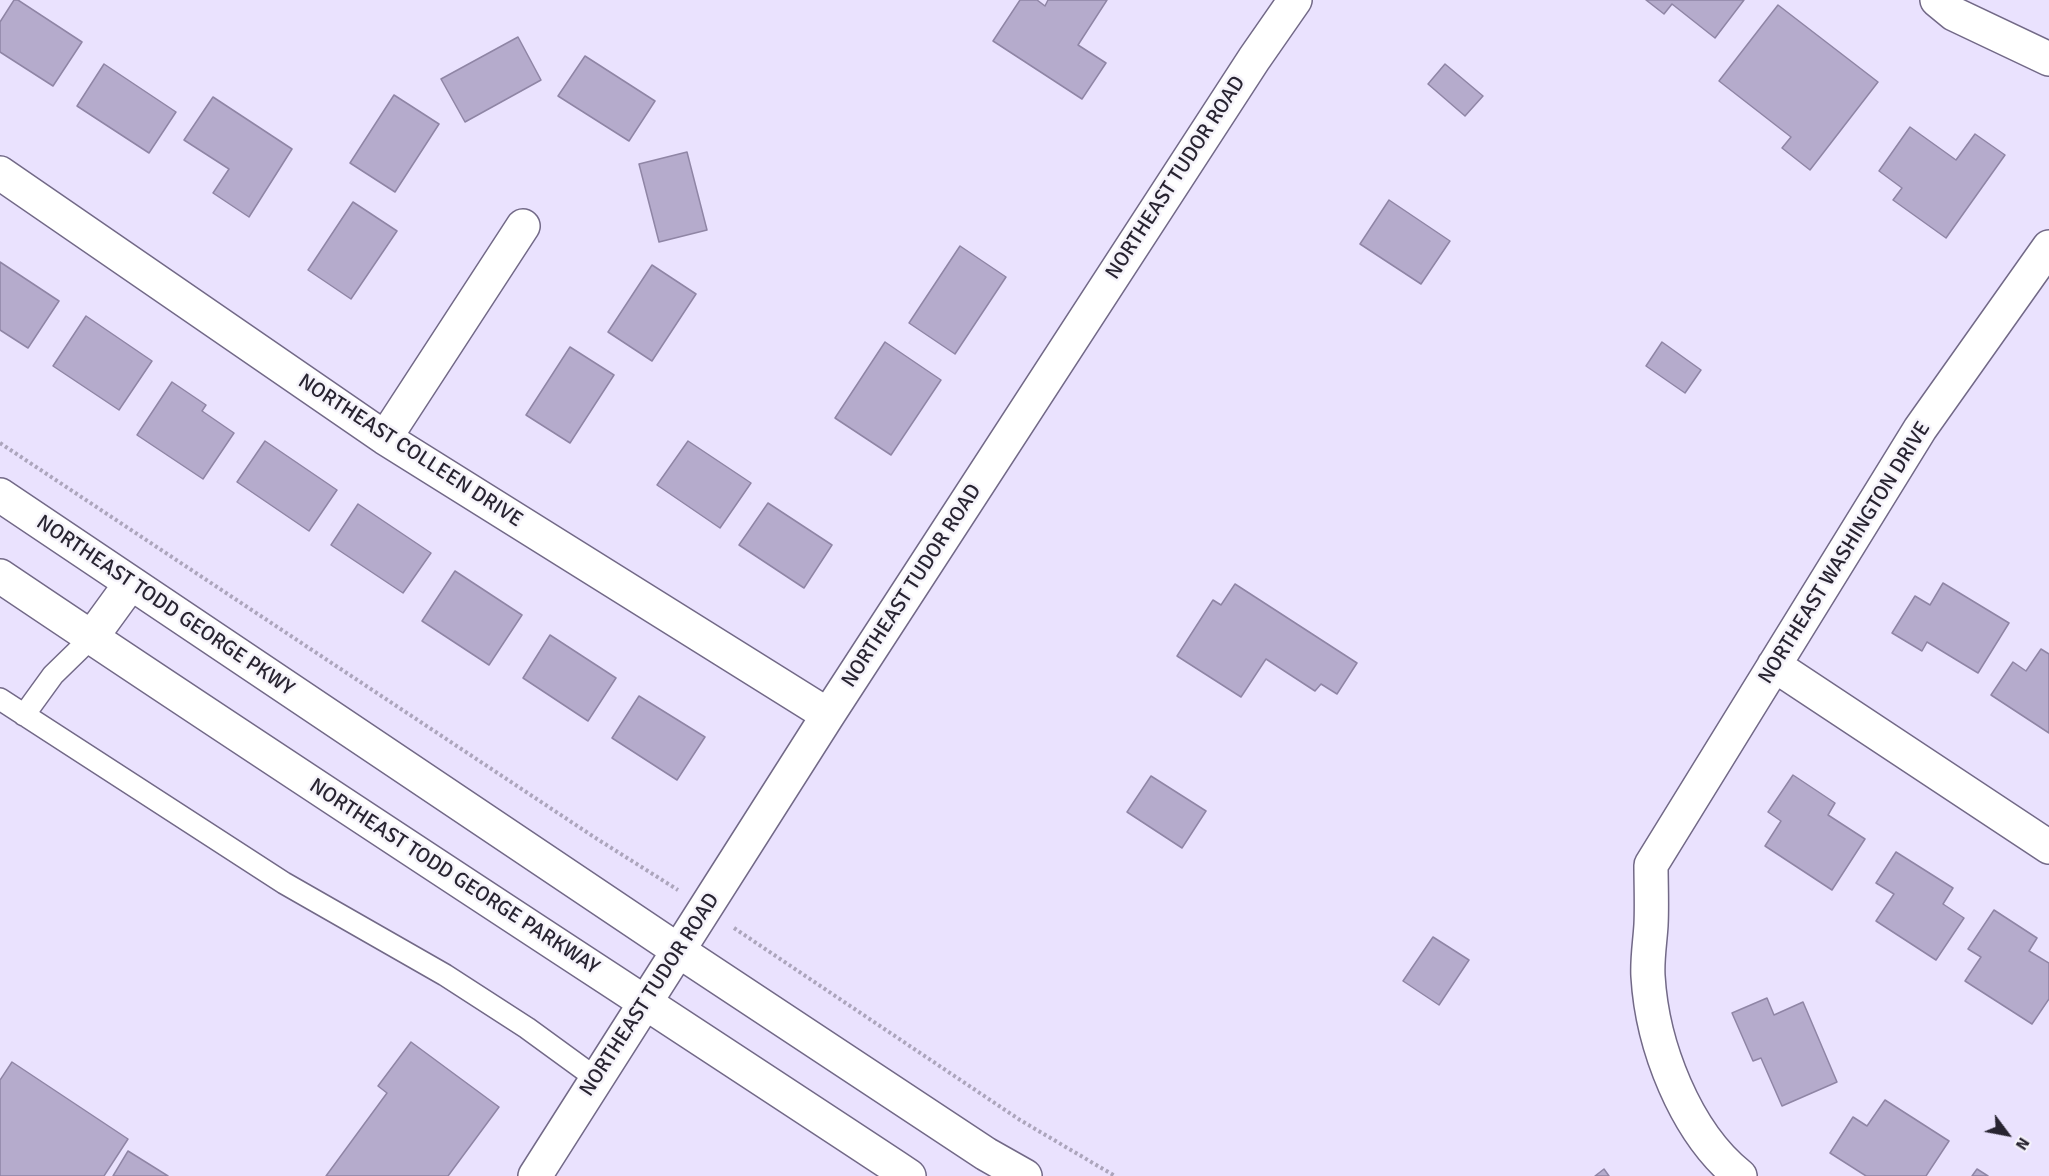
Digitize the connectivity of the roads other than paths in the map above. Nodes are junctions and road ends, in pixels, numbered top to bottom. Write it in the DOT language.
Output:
graph roads {
  1 [pos="1295,0"];
  2 [pos="1936,0"];
  3 [pos="2049,59"];
  4 [pos="0,173"];
  5 [pos="523,226"];
  6 [pos="2049,247"];
  7 [pos="385,438"];
  8 [pos="0,495"];
  9 [pos="0,576"];
  10 [pos="130,583"];
  11 [pos="91,638"];
  12 [pos="1774,665"];
  13 [pos="0,699"];
  14 [pos="24,715"];
  15 [pos="828,715"];
  16 [pos="2049,847"];
  17 [pos="679,951"];
  18 [pos="646,1002"];
  19 [pos="597,1079"];
  20 [pos="535,1176"];
  21 [pos="909,1176"];
  22 [pos="1025,1176"];
  23 [pos="1740,1176"];
  1 -- 15 [label="street, NORTHEAST TUDOR ROAD"];
  2 -- 3 [label="street"];
  4 -- 7 [label="street, NORTHEAST COLLEEN DRIVE"];
  5 -- 7 [label="street"];
  6 -- 12 [label="street, NORTHEAST WASHINGTON DRIVE"];
  7 -- 15 [label="street, NORTHEAST COLLEEN DRIVE"];
  8 -- 10 [label="street, NORTHEAST TODD GEORGE PKWY"];
  9 -- 11 [label="street, NORTHEAST TODD GEORGE PARKWAY"];
  10 -- 11 [label="street"];
  10 -- 17 [label="street, NORTHEAST TODD GEORGE PKWY"];
  11 -- 14 [label="lane"];
  11 -- 18 [label="street, NORTHEAST TODD GEORGE PARKWAY"];
  12 -- 16 [label="street"];
  12 -- 23 [label="street, NORTHEAST WASHINGTON DRIVE"];
  13 -- 14 [label="lane"];
  14 -- 19 [label="lane"];
  15 -- 17 [label="street, NORTHEAST TUDOR ROAD"];
  17 -- 18 [label="street, NORTHEAST TUDOR ROAD"];
  17 -- 22 [label="street"];
  18 -- 19 [label="street, NORTHEAST TUDOR ROAD"];
  18 -- 21 [label="street, NORTHEAST TODD GEORGE PARKWAY"];
  19 -- 20 [label="street, NORTHEAST TUDOR ROAD"];
}
